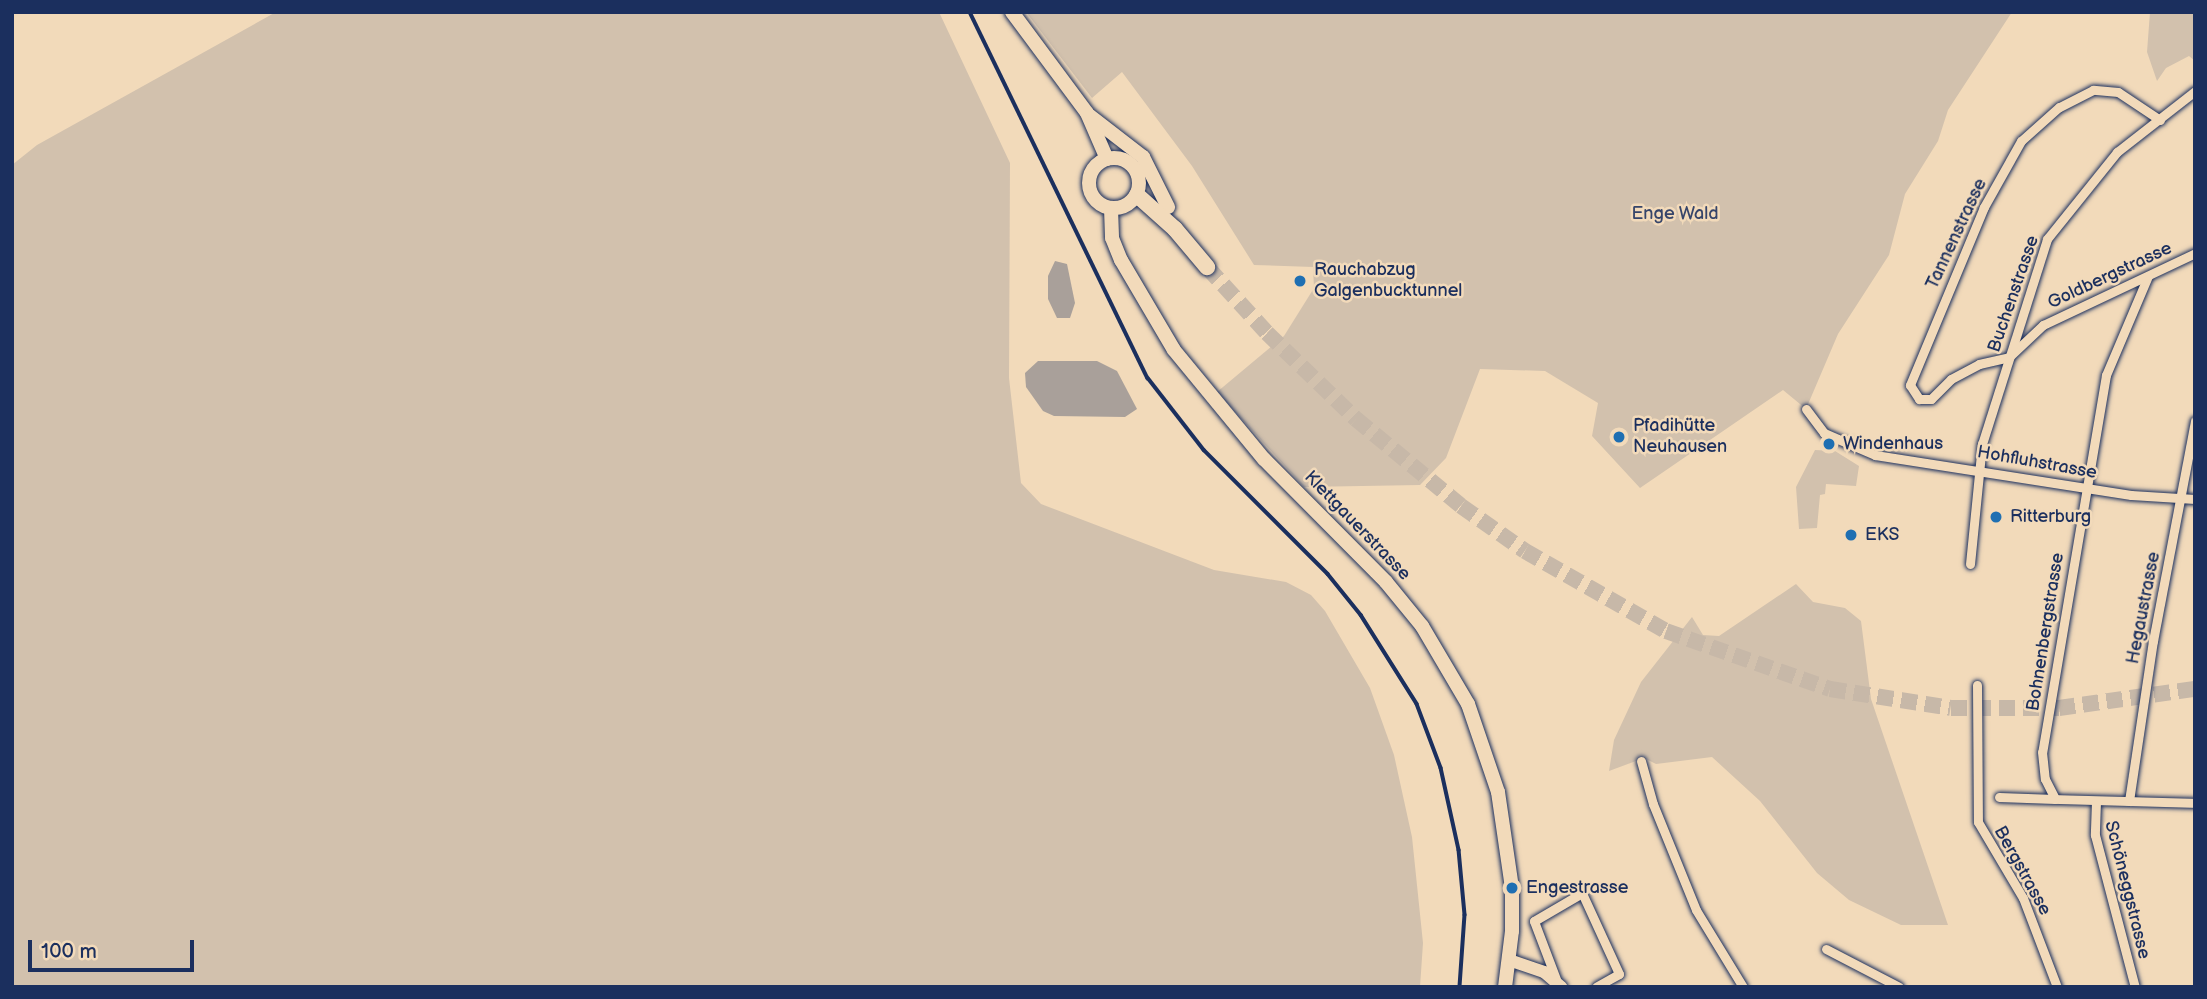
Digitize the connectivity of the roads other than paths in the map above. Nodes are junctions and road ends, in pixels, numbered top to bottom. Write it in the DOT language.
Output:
graph roads {
  1 [pos="1012,12"];
  2 [pos="2195,91"];
  3 [pos="1087,113"];
  4 [pos="2160,120"];
  5 [pos="1107,159"];
  6 [pos="1137,195"];
  7 [pos="1111,208"];
  8 [pos="1168,208"];
  9 [pos="1175,229"];
  10 [pos="2195,253"];
  11 [pos="1207,267"];
  12 [pos="2148,276"];
  13 [pos="2009,357"];
  14 [pos="1806,410"];
  15 [pos="2195,421"];
  16 [pos="1978,468"];
  17 [pos="2085,487"];
  18 [pos="2183,498"];
  19 [pos="2195,499"];
  20 [pos="1970,564"];
  21 [pos="1977,685"];
  22 [pos="1641,761"];
  23 [pos="2052,795"];
  24 [pos="1999,797"];
  25 [pos="2096,801"];
  26 [pos="2129,801"];
  27 [pos="2195,803"];
  28 [pos="1826,949"];
  29 [pos="1509,960"];
  30 [pos="1559,983"];
  31 [pos="1504,987"];
  32 [pos="1596,987"];
  33 [pos="1743,987"];
  34 [pos="1899,987"];
  35 [pos="2057,987"];
  36 [pos="2134,987"];
  1 -- 3 [label="main road"];
  2 -- 4 [label="street, Buchenstrasse"];
  3 -- 5 [label="main road"];
  3 -- 8 [label="main road"];
  4 -- 13 [label="street, Buchenstrasse"];
  4 -- 13 [label="street, Tannenstrasse"];
  5 -- 6 [label="main road"];
  5 -- 7 [label="main road"];
  6 -- 7 [label="main road"];
  6 -- 9 [label="highway"];
  7 -- 29 [label="main road, Klettgauerstrasse"];
  8 -- 9 [label="highway"];
  9 -- 11 [label="highway"];
  10 -- 12 [label="street, Goldbergstrasse"];
  12 -- 13 [label="street, Goldbergstrasse"];
  12 -- 17 [label="street, Bohnenbergstrasse"];
  13 -- 16 [label="street, Buchenstrasse"];
  14 -- 16 [label="street, Hohfluhstrasse"];
  15 -- 18 [label="street, Hegaustrasse"];
  16 -- 17 [label="street, Hohfluhstrasse"];
  16 -- 20 [label="street, Buchenstrasse"];
  17 -- 18 [label="street, Hohfluhstrasse"];
  17 -- 23 [label="street, Bohnenbergstrasse"];
  18 -- 19 [label="street, Hohfluhstrasse"];
  18 -- 26 [label="street, Hegaustrasse"];
  21 -- 35 [label="street, Bergstrasse"];
  22 -- 33 [label="street"];
  23 -- 24 [label="street"];
  23 -- 25 [label="street"];
  25 -- 26 [label="street"];
  25 -- 36 [label="street, Schöneggstrasse"];
  26 -- 27 [label="street"];
  28 -- 34 [label="street"];
  29 -- 30 [label="street"];
  29 -- 31 [label="main road, Klettgauerstrasse"];
  30 -- 32 [label="street"];
}
